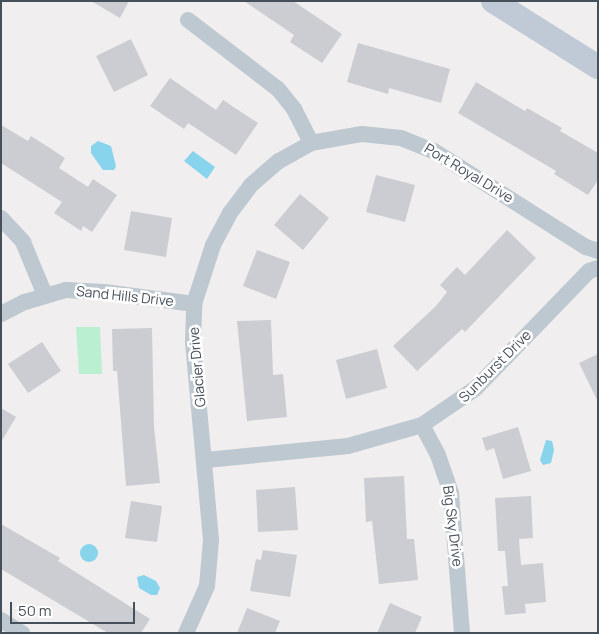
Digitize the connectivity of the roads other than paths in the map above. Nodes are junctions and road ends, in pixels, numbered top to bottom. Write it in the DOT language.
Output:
graph roads {
  1 [pos="493,1"];
  2 [pos="188,20"];
  3 [pos="598,67"];
  4 [pos="311,143"];
  5 [pos="1,218"];
  6 [pos="594,257"];
  7 [pos="45,295"];
  8 [pos="194,304"];
  9 [pos="1,314"];
  10 [pos="422,425"];
  11 [pos="206,460"];
  12 [pos="1,620"];
  13 [pos="22,633"];
  14 [pos="186,633"];
  15 [pos="462,633"];
  1 -- 3 [label="main road"];
  2 -- 4 [label="street"];
  4 -- 6 [label="street, Port Royal Drive"];
  4 -- 8 [label="street, Glacier Drive"];
  5 -- 7 [label="street"];
  6 -- 10 [label="street, Sunburst Drive"];
  7 -- 8 [label="street, Sand Hills Drive"];
  7 -- 9 [label="street, Sand Hills Drive"];
  8 -- 11 [label="street, Glacier Drive"];
  10 -- 11 [label="street, Sunburst Drive"];
  10 -- 15 [label="street, Big Sky Drive"];
  11 -- 14 [label="street, Glacier Drive"];
  12 -- 13 [label="street"];
}
